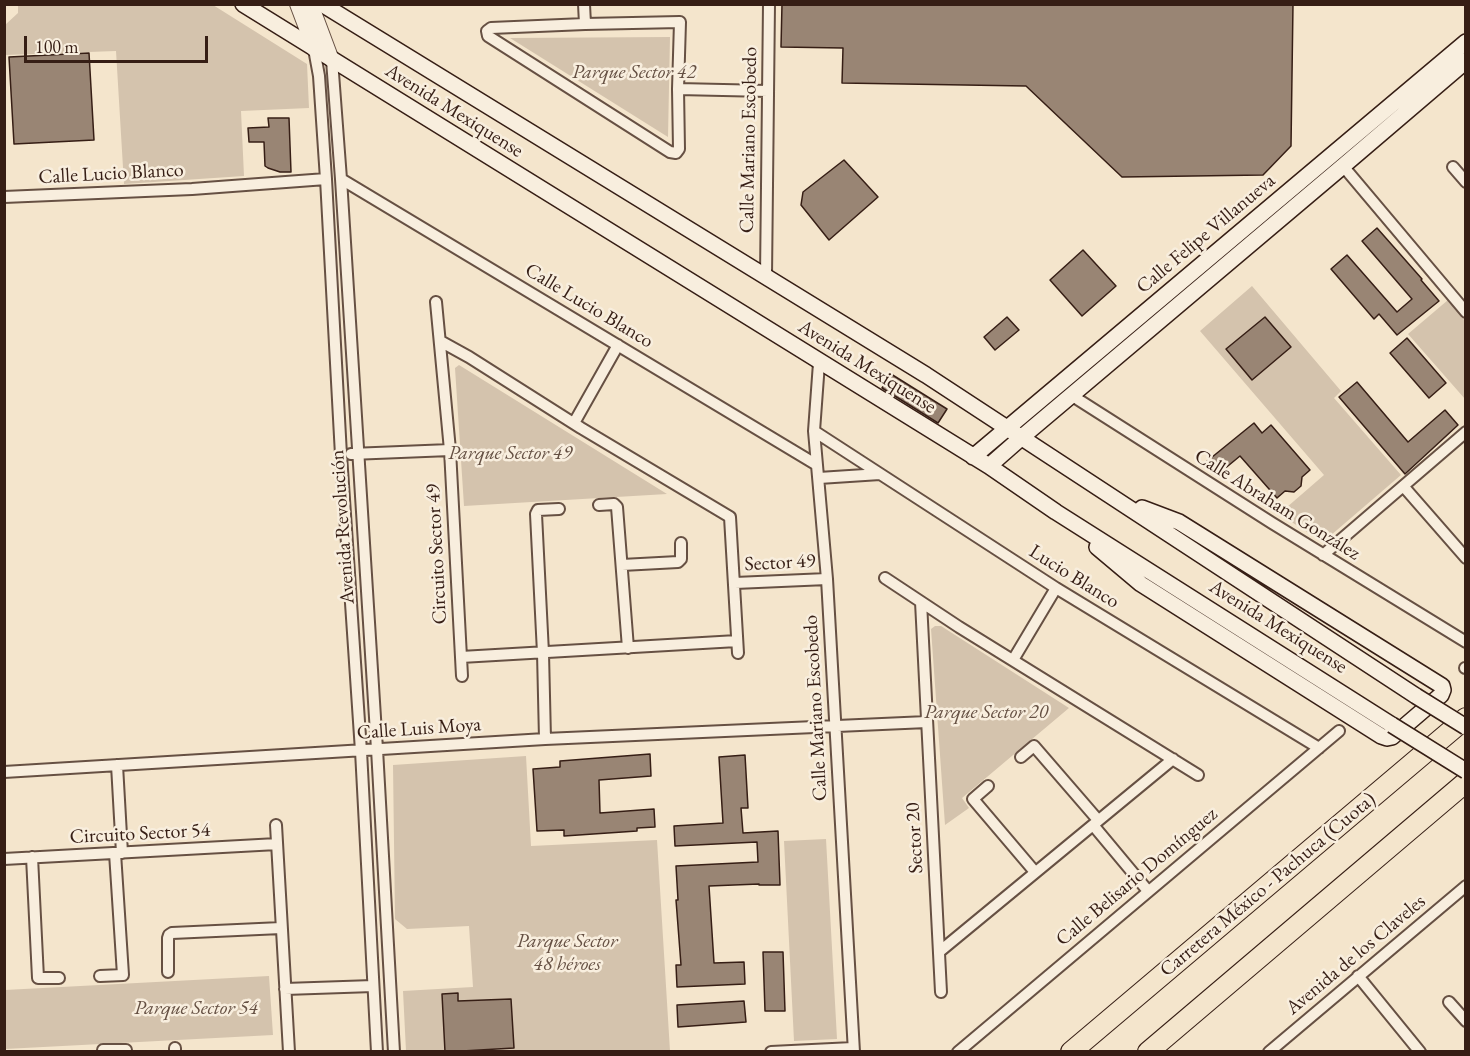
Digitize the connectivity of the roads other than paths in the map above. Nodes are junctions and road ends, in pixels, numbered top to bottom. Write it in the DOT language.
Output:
graph roads {
  1 [pos="243,4"];
  2 [pos="297,4"];
  3 [pos="311,4"];
  4 [pos="322,4"];
  5 [pos="585,4"];
  6 [pos="769,4"];
  7 [pos="585,24"];
  8 [pos="1466,42"];
  9 [pos="314,49"];
  10 [pos="332,60"];
  11 [pos="1466,61"];
  12 [pos="678,89"];
  13 [pos="768,91"];
  14 [pos="1343,166"];
  15 [pos="1453,167"];
  16 [pos="341,178"];
  17 [pos="326,179"];
  18 [pos="1466,182"];
  19 [pos="4,197"];
  20 [pos="766,276"];
  21 [pos="436,302"];
  22 [pos="1466,312"];
  23 [pos="440,341"];
  24 [pos="618,345"];
  25 [pos="819,363"];
  26 [pos="1071,395"];
  27 [pos="574,423"];
  28 [pos="1007,428"];
  29 [pos="814,431"];
  30 [pos="1465,435"];
  31 [pos="1022,437"];
  32 [pos="450,450"];
  33 [pos="358,454"];
  34 [pos="341,455"];
  35 [pos="973,457"];
  36 [pos="817,465"];
  37 [pos="989,466"];
  38 [pos="881,474"];
  39 [pos="819,478"];
  40 [pos="1404,487"];
  41 [pos="1112,497"];
  42 [pos="599,505"];
  43 [pos="559,509"];
  44 [pos="1056,512"];
  45 [pos="681,543"];
  46 [pos="1323,555"];
  47 [pos="1466,558"];
  48 [pos="622,565"];
  49 [pos="885,578"];
  50 [pos="827,579"];
  51 [pos="735,584"];
  52 [pos="1056,588"];
  53 [pos="921,602"];
  54 [pos="737,641"];
  55 [pos="1466,642"];
  56 [pos="628,648"];
  57 [pos="543,653"];
  58 [pos="738,653"];
  59 [pos="460,657"];
  60 [pos="1013,660"];
  61 [pos="462,676"];
  62 [pos="1466,718"];
  63 [pos="927,722"];
  64 [pos="836,725"];
  65 [pos="1466,727"];
  66 [pos="1339,731"];
  67 [pos="545,739"];
  68 [pos="1319,748"];
  69 [pos="377,749"];
  70 [pos="361,751"];
  71 [pos="1021,757"];
  72 [pos="1173,759"];
  73 [pos="117,765"];
  74 [pos="1466,771"];
  75 [pos="4,772"];
  76 [pos="1198,775"];
  77 [pos="1466,782"];
  78 [pos="988,786"];
  79 [pos="1096,822"];
  80 [pos="276,825"];
  81 [pos="277,844"];
  82 [pos="118,853"];
  83 [pos="32,857"];
  84 [pos="4,859"];
  85 [pos="1035,872"];
  86 [pos="1466,886"];
  87 [pos="1148,891"];
  88 [pos="281,928"];
  89 [pos="939,952"];
  90 [pos="168,972"];
  91 [pos="99,976"];
  92 [pos="1358,976"];
  93 [pos="59,978"];
  94 [pos="374,986"];
  95 [pos="285,989"];
  96 [pos="941,992"];
  97 [pos="1449,1002"];
  98 [pos="1464,1015"];
  99 [pos="103,1050"];
  100 [pos="854,1050"];
  101 [pos="777,1051"];
  102 [pos="126,1052"];
  103 [pos="290,1052"];
  104 [pos="377,1052"];
  105 [pos="394,1052"];
  106 [pos="771,1052"];
  107 [pos="958,1052"];
  108 [pos="1071,1052"];
  109 [pos="1148,1052"];
  110 [pos="1269,1052"];
  111 [pos="1420,1052"];
  1 -- 9 [label="main road, Avenida Mexiquense"];
  2 -- 9 [label="street, Avenida Revolución"];
  3 -- 10 [label="street, Avenida Revolución"];
  4 -- 20 [label="main road, Avenida Mexiquense"];
  5 -- 7 [label="street"];
  6 -- 13 [label="street, Calle Mariano Escobedo"];
  7 -- 12 [label="street"];
  7 -- 12 [label="street"];
  8 -- 28 [label="main road, Calle Felipe Villanueva"];
  9 -- 10 [label="main road, Avenida Mexiquense"];
  9 -- 17 [label="street, Avenida Revolución"];
  10 -- 16 [label="street, Avenida Revolución"];
  10 -- 25 [label="main road, Avenida Mexiquense"];
  11 -- 14 [label="main road, Calle Felipe Villanueva"];
  12 -- 13 [label="street"];
  13 -- 20 [label="street, Calle Mariano Escobedo"];
  14 -- 22 [label="street"];
  14 -- 26 [label="main road, Calle Felipe Villanueva"];
  15 -- 18 [label="street"];
  16 -- 24 [label="street, Calle Lucio Blanco"];
  16 -- 33 [label="street, Avenida Revolución"];
  17 -- 19 [label="street, Calle Lucio Blanco"];
  17 -- 34 [label="street, Avenida Revolución"];
  20 -- 28 [label="main road, Avenida Mexiquense"];
  21 -- 23 [label="street, Circuito Sector 49"];
  23 -- 27 [label="street"];
  23 -- 32 [label="street, Circuito Sector 49"];
  24 -- 27 [label="street"];
  24 -- 36 [label="street, Calle Lucio Blanco"];
  25 -- 29 [label="street, Calle Mariano Escobedo"];
  25 -- 35 [label="main road, Avenida Mexiquense"];
  26 -- 31 [label="main road, Calle Felipe Villanueva"];
  26 -- 46 [label="street, Calle Abraham González"];
  27 -- 51 [label="street, Sector 49"];
  28 -- 31 [label="main road, Avenida Mexiquense"];
  28 -- 35 [label="main road, Calle Felipe Villanueva"];
  29 -- 36 [label="street, Calle Mariano Escobedo"];
  29 -- 38 [label="street, Lucio Blanco"];
  30 -- 40 [label="street"];
  31 -- 37 [label="main road, Calle Felipe Villanueva"];
  31 -- 41 [label="main road, Avenida Mexiquense"];
  32 -- 33 [label="street"];
  32 -- 59 [label="street, Circuito Sector 49"];
  33 -- 34 [label="street"];
  33 -- 69 [label="street, Avenida Revolución"];
  34 -- 70 [label="street, Avenida Revolución"];
  35 -- 37 [label="main road, Avenida Mexiquense"];
  36 -- 39 [label="street, Calle Mariano Escobedo"];
  37 -- 44 [label="main road, Avenida Mexiquense"];
  38 -- 39 [label="street"];
  38 -- 52 [label="street, Lucio Blanco"];
  39 -- 50 [label="street, Calle Mariano Escobedo"];
  40 -- 46 [label="street"];
  40 -- 47 [label="street"];
  41 -- 44 [label="main road"];
  41 -- 65 [label="main road, Avenida Mexiquense, bridge"];
  42 -- 48 [label="street"];
  43 -- 57 [label="street"];
  44 -- 74 [label="main road, Avenida Mexiquense, bridge"];
  45 -- 48 [label="street"];
  46 -- 55 [label="street, Calle Abraham González"];
  48 -- 56 [label="street"];
  49 -- 53 [label="street"];
  50 -- 51 [label="street, Sector 49"];
  50 -- 64 [label="street, Calle Mariano Escobedo"];
  51 -- 54 [label="street, Sector 49"];
  52 -- 60 [label="street"];
  52 -- 68 [label="street, Lucio Blanco"];
  53 -- 60 [label="street"];
  53 -- 63 [label="street, Sector 20"];
  54 -- 56 [label="street"];
  54 -- 58 [label="street, Sector 49"];
  56 -- 57 [label="street"];
  57 -- 59 [label="street"];
  57 -- 67 [label="street"];
  59 -- 61 [label="street, Circuito Sector 49"];
  60 -- 72 [label="street"];
  62 -- 108 [label="highway, Carretera México - Pachuca (Cuota)"];
  63 -- 64 [label="street"];
  63 -- 89 [label="street, Sector 20"];
  64 -- 67 [label="street, Calle Luis Moya"];
  64 -- 100 [label="street, Calle Mariano Escobedo"];
  66 -- 68 [label="street, Calle Belisario Domínguez"];
  67 -- 69 [label="street, Calle Luis Moya"];
  68 -- 87 [label="street, Calle Belisario Domínguez"];
  69 -- 70 [label="street, Calle Luis Moya"];
  69 -- 105 [label="street, Avenida Revolución"];
  70 -- 73 [label="street, Calle Luis Moya"];
  70 -- 94 [label="street, Avenida Revolución"];
  71 -- 79 [label="street"];
  72 -- 76 [label="street"];
  72 -- 79 [label="street"];
  73 -- 75 [label="street, Calle Luis Moya"];
  73 -- 82 [label="street"];
  77 -- 109 [label="highway"];
  78 -- 85 [label="street"];
  79 -- 85 [label="street"];
  79 -- 87 [label="street"];
  80 -- 81 [label="street"];
  81 -- 82 [label="street, Circuito Sector 54"];
  81 -- 88 [label="street"];
  82 -- 83 [label="street, Circuito Sector 54"];
  82 -- 91 [label="street"];
  83 -- 84 [label="street, Circuito Sector 54"];
  83 -- 93 [label="street"];
  85 -- 89 [label="street"];
  86 -- 92 [label="street, Avenida de los Claveles"];
  87 -- 107 [label="street, Calle Belisario Domínguez"];
  88 -- 90 [label="street"];
  88 -- 95 [label="street"];
  89 -- 96 [label="street, Sector 20"];
  92 -- 110 [label="street, Avenida de los Claveles"];
  92 -- 111 [label="street"];
  94 -- 95 [label="street"];
  94 -- 104 [label="street, Avenida Revolución"];
  95 -- 103 [label="street"];
  97 -- 98 [label="street"];
  99 -- 102 [label="street"];
  100 -- 101 [label="street"];
  101 -- 106 [label="street"];
}
